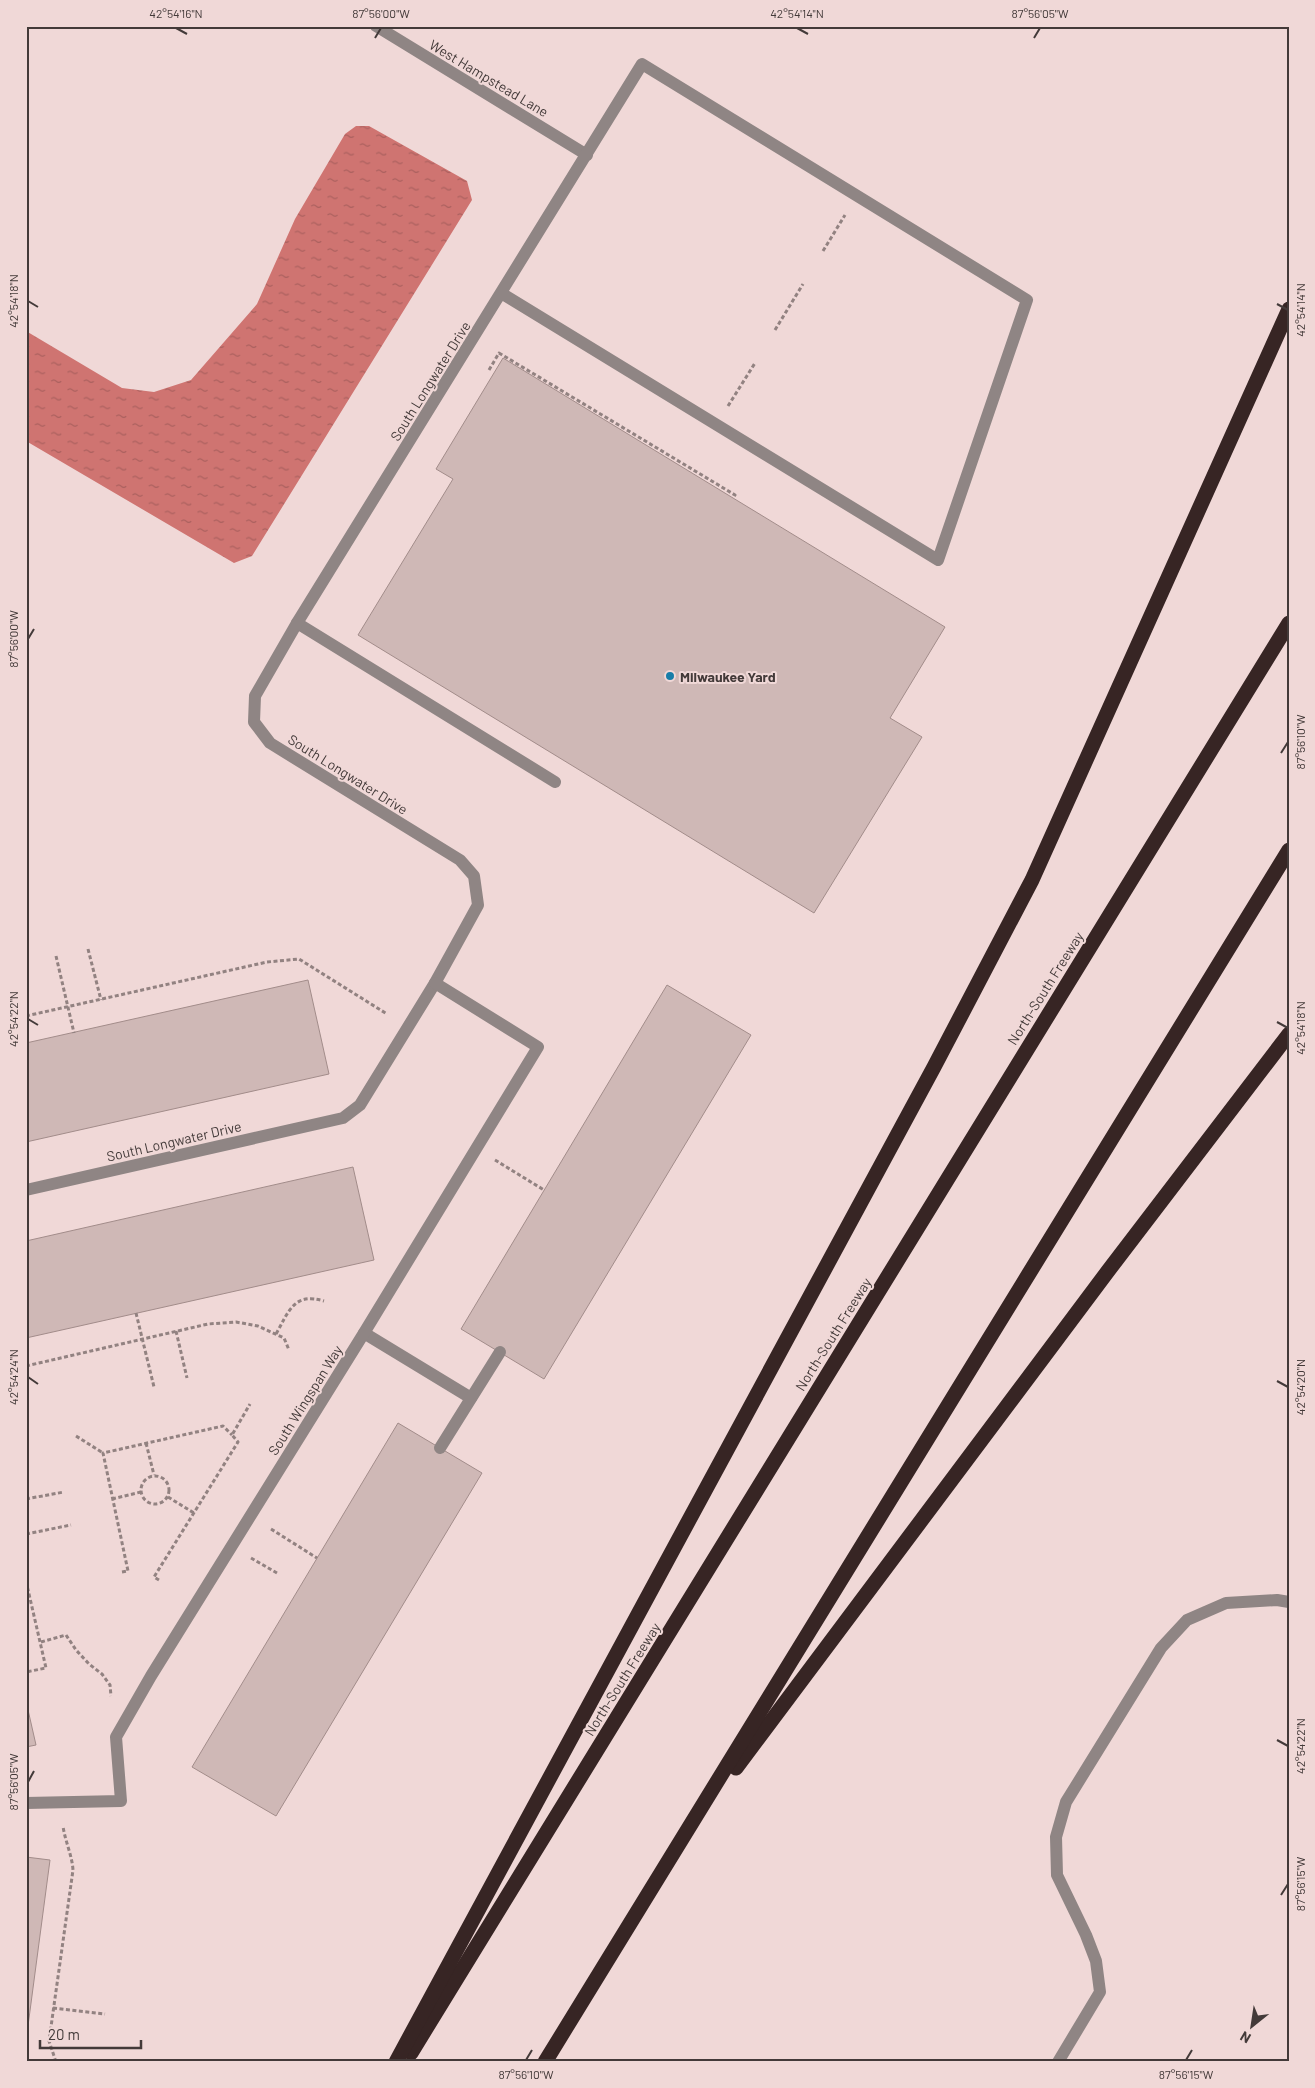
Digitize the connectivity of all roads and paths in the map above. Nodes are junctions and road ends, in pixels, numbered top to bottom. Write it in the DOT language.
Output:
graph roads {
  1 [pos="376,26"];
  2 [pos="587,155"];
  3 [pos="857,196"];
  4 [pos="823,251"];
  5 [pos="803,284"];
  6 [pos="501,293"];
  7 [pos="1289,309"];
  8 [pos="775,330"];
  9 [pos="755,363"];
  10 [pos="489,370"];
  11 [pos="727,408"];
  12 [pos="733,498"];
  13 [pos="1289,622"];
  14 [pos="297,623"];
  15 [pos="555,782"];
  16 [pos="1289,850"];
  17 [pos="88,949"];
  18 [pos="56,956"];
  19 [pos="434,983"];
  20 [pos="101,1000"];
  21 [pos="68,1007"];
  22 [pos="390,1015"];
  23 [pos="26,1016"];
  24 [pos="74,1033"];
  25 [pos="1289,1034"];
  26 [pos="476,1149"];
  27 [pos="26,1190"];
  28 [pos="544,1190"];
  29 [pos="324,1301"];
  30 [pos="136,1313"];
  31 [pos="176,1331"];
  32 [pos="364,1333"];
  33 [pos="276,1334"];
  34 [pos="142,1338"];
  35 [pos="288,1350"];
  36 [pos="500,1352"];
  37 [pos="26,1366"];
  38 [pos="187,1378"];
  39 [pos="154,1387"];
  40 [pos="471,1398"];
  41 [pos="250,1404"];
  42 [pos="232,1435"];
  43 [pos="76,1436"];
  44 [pos="146,1443"];
  45 [pos="440,1448"];
  46 [pos="102,1453"];
  47 [pos="154,1475"];
  48 [pos="64,1492"];
  49 [pos="141,1492"];
  50 [pos="168,1497"];
  51 [pos="26,1499"];
  52 [pos="112,1499"];
  53 [pos="194,1513"];
  54 [pos="250,1516"];
  55 [pos="71,1525"];
  56 [pos="26,1534"];
  57 [pos="317,1558"];
  58 [pos="122,1572"];
  59 [pos="159,1580"];
  60 [pos="26,1581"];
  61 [pos="1289,1602"];
  62 [pos="40,1642"];
  63 [pos="26,1672"];
  64 [pos="111,1698"];
  65 [pos="26,1803"];
  66 [pos="62,1823"];
  67 [pos="678,1846"];
  68 [pos="53,2008"];
  69 [pos="105,2014"];
  70 [pos="56,2062"];
  71 [pos="396,2062"];
  72 [pos="406,2062"];
  73 [pos="545,2062"];
  74 [pos="1058,2062"];
  1 -- 2 [label="street, West Hampstead Lane"];
  2 -- 3 [label="street, South Longwater Drive"];
  2 -- 6 [label="street, South Longwater Drive"];
  3 -- 4 [label="path"];
  3 -- 6 [label="street"];
  5 -- 8 [label="path"];
  6 -- 14 [label="street, South Longwater Drive"];
  7 -- 71 [label="highway"];
  9 -- 11 [label="path"];
  10 -- 12 [label="path"];
  13 -- 72 [label="highway, North-South Freeway"];
  14 -- 15 [label="street"];
  14 -- 19 [label="street, South Longwater Drive"];
  16 -- 67 [label="highway"];
  17 -- 20 [label="path"];
  18 -- 21 [label="path"];
  19 -- 26 [label="street, South Wingspan Way"];
  19 -- 27 [label="street, South Longwater Drive"];
  20 -- 21 [label="path"];
  20 -- 22 [label="path"];
  21 -- 23 [label="path"];
  21 -- 24 [label="path"];
  25 -- 67 [label="highway"];
  26 -- 28 [label="path"];
  26 -- 32 [label="street, South Wingspan Way"];
  29 -- 33 [label="path"];
  30 -- 34 [label="path"];
  31 -- 33 [label="path"];
  31 -- 34 [label="path"];
  31 -- 38 [label="path"];
  32 -- 40 [label="street"];
  32 -- 54 [label="street, South Wingspan Way"];
  33 -- 35 [label="path"];
  34 -- 37 [label="path"];
  34 -- 39 [label="path"];
  36 -- 40 [label="street"];
  40 -- 45 [label="street"];
  41 -- 42 [label="path"];
  42 -- 44 [label="path"];
  42 -- 53 [label="path"];
  43 -- 46 [label="path"];
  44 -- 46 [label="path"];
  44 -- 47 [label="path"];
  46 -- 52 [label="path"];
  47 -- 49 [label="path"];
  47 -- 50 [label="path"];
  48 -- 51 [label="path"];
  49 -- 50 [label="path"];
  49 -- 52 [label="path"];
  50 -- 53 [label="path"];
  52 -- 58 [label="path"];
  53 -- 59 [label="path"];
  54 -- 57 [label="path"];
  54 -- 65 [label="street, South Wingspan Way"];
  55 -- 56 [label="path"];
  60 -- 62 [label="path"];
  61 -- 74 [label="street"];
  62 -- 63 [label="path"];
  62 -- 64 [label="path"];
  66 -- 68 [label="path"];
  67 -- 73 [label="highway"];
  68 -- 69 [label="path"];
  68 -- 70 [label="path"];
}
